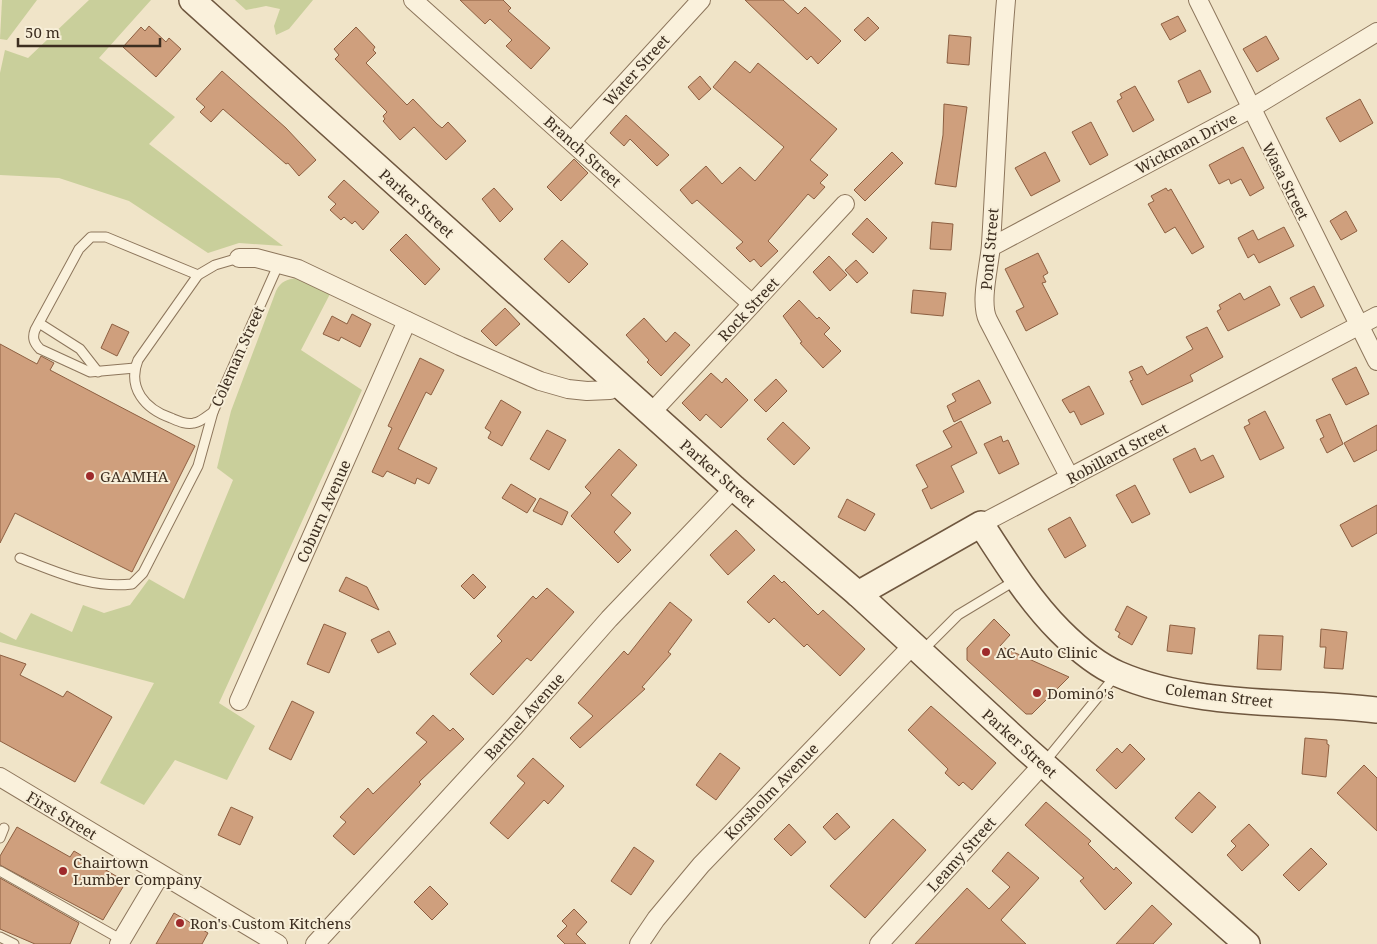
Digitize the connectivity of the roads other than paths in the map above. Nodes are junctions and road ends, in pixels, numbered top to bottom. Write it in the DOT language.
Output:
graph roads {
  1 [pos="192,0"];
  2 [pos="413,0"];
  3 [pos="701,0"];
  4 [pos="1006,0"];
  5 [pos="1198,0"];
  6 [pos="1377,32"];
  7 [pos="1250,109"];
  8 [pos="572,141"];
  9 [pos="844,204"];
  10 [pos="991,246"];
  11 [pos="238,258"];
  12 [pos="279,263"];
  13 [pos="198,275"];
  14 [pos="752,304"];
  15 [pos="1377,316"];
  16 [pos="407,321"];
  17 [pos="39,323"];
  18 [pos="1359,326"];
  19 [pos="1377,361"];
  20 [pos="135,368"];
  21 [pos="98,372"];
  22 [pos="618,384"];
  23 [pos="213,412"];
  24 [pos="651,413"];
  25 [pos="1070,478"];
  26 [pos="734,488"];
  27 [pos="981,524"];
  28 [pos="20,558"];
  29 [pos="1018,579"];
  30 [pos="858,594"];
  31 [pos="916,649"];
  32 [pos="1117,673"];
  33 [pos="239,701"];
  34 [pos="1377,710"];
  35 [pos="1043,764"];
  36 [pos="0,778"];
  37 [pos="4,828"];
  38 [pos="0,838"];
  39 [pos="0,871"];
  40 [pos="160,875"];
  41 [pos="0,938"];
  42 [pos="120,942"];
  43 [pos="14,944"];
  44 [pos="278,944"];
  45 [pos="315,944"];
  46 [pos="639,944"];
  47 [pos="879,944"];
  48 [pos="1247,944"];
  1 -- 22 [label="main road, Parker Street"];
  2 -- 8 [label="street, Branch Street"];
  3 -- 8 [label="street, Water Street"];
  4 -- 10 [label="street, Pond Street"];
  5 -- 7 [label="street, Wasa Street"];
  6 -- 7 [label="street, Wickman Drive"];
  7 -- 10 [label="street, Wickman Drive"];
  7 -- 18 [label="street, Wasa Street"];
  8 -- 14 [label="street, Branch Street"];
  9 -- 14 [label="street, Rock Street"];
  10 -- 25 [label="street, Pond Street"];
  11 -- 12 [label="street"];
  11 -- 13 [label="lane"];
  12 -- 16 [label="street"];
  12 -- 23 [label="lane, Coleman Street"];
  13 -- 17 [label="lane"];
  13 -- 20 [label="lane"];
  14 -- 24 [label="street, Rock Street"];
  15 -- 18 [label="street, Robillard Street"];
  16 -- 22 [label="street"];
  16 -- 33 [label="street, Coburn Avenue"];
  17 -- 21 [label="lane"];
  17 -- 21 [label="lane"];
  18 -- 19 [label="street, Wasa Street"];
  18 -- 25 [label="street, Robillard Street"];
  20 -- 21 [label="lane"];
  20 -- 23 [label="lane, Coleman Street"];
  22 -- 24 [label="main road, Parker Street"];
  23 -- 28 [label="lane"];
  24 -- 26 [label="main road, Parker Street"];
  25 -- 27 [label="street, Robillard Street"];
  26 -- 30 [label="main road, Parker Street"];
  26 -- 45 [label="street, Barthel Avenue"];
  27 -- 29 [label="main road, Coleman Street"];
  27 -- 30 [label="main road, Robillard Street"];
  29 -- 31 [label="lane"];
  29 -- 32 [label="main road, Coleman Street"];
  30 -- 31 [label="main road, Parker Street"];
  31 -- 35 [label="main road, Parker Street"];
  31 -- 46 [label="street, Korsholm Avenue"];
  32 -- 34 [label="main road, Coleman Street"];
  32 -- 35 [label="lane"];
  35 -- 47 [label="street, Leamy Street"];
  35 -- 48 [label="main road, Parker Street"];
  36 -- 40 [label="street, First Street"];
  37 -- 38 [label="lane"];
  39 -- 42 [label="lane"];
  40 -- 42 [label="street"];
  40 -- 44 [label="street, First Street"];
  41 -- 43 [label="lane"];
}
